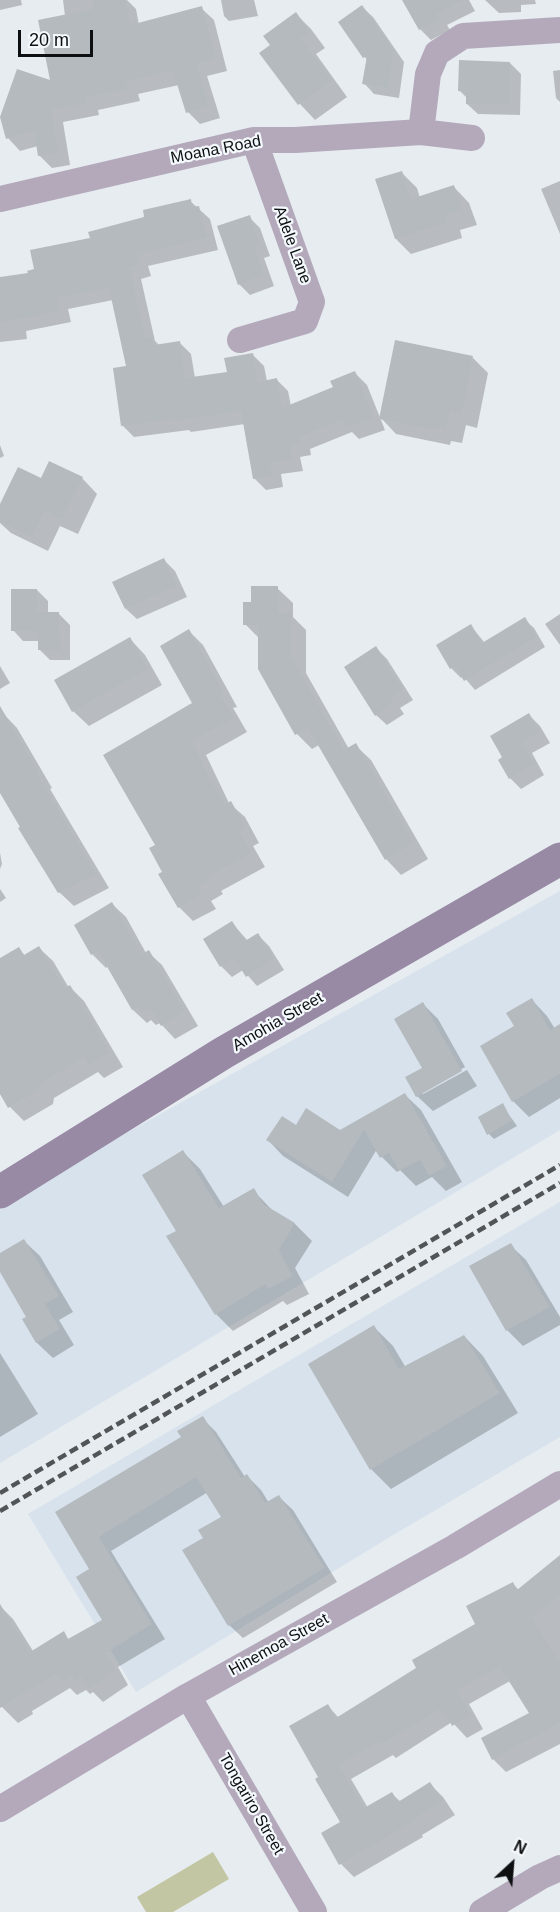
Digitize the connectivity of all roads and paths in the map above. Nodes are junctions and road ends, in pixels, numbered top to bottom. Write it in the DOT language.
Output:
graph roads {
  1 [pos="560,30"];
  2 [pos="421,132"];
  3 [pos="472,138"];
  4 [pos="254,140"];
  5 [pos="0,199"];
  6 [pos="240,340"];
  7 [pos="560,859"];
  8 [pos="0,1192"];
  9 [pos="560,1484"];
  10 [pos="188,1696"];
  11 [pos="0,1809"];
  12 [pos="560,1868"];
  13 [pos="314,1912"];
  14 [pos="482,1912"];
  1 -- 2 [label="street"];
  2 -- 3 [label="street, Moana Road"];
  2 -- 4 [label="street, Moana Road"];
  4 -- 5 [label="street, Moana Road"];
  4 -- 6 [label="street, Adele Lane"];
  7 -- 8 [label="main road, Amohia Street"];
  9 -- 10 [label="street, Hinemoa Street"];
  10 -- 11 [label="street, Hinemoa Street"];
  10 -- 13 [label="street, Tongariro Street"];
  12 -- 14 [label="street"];
}
